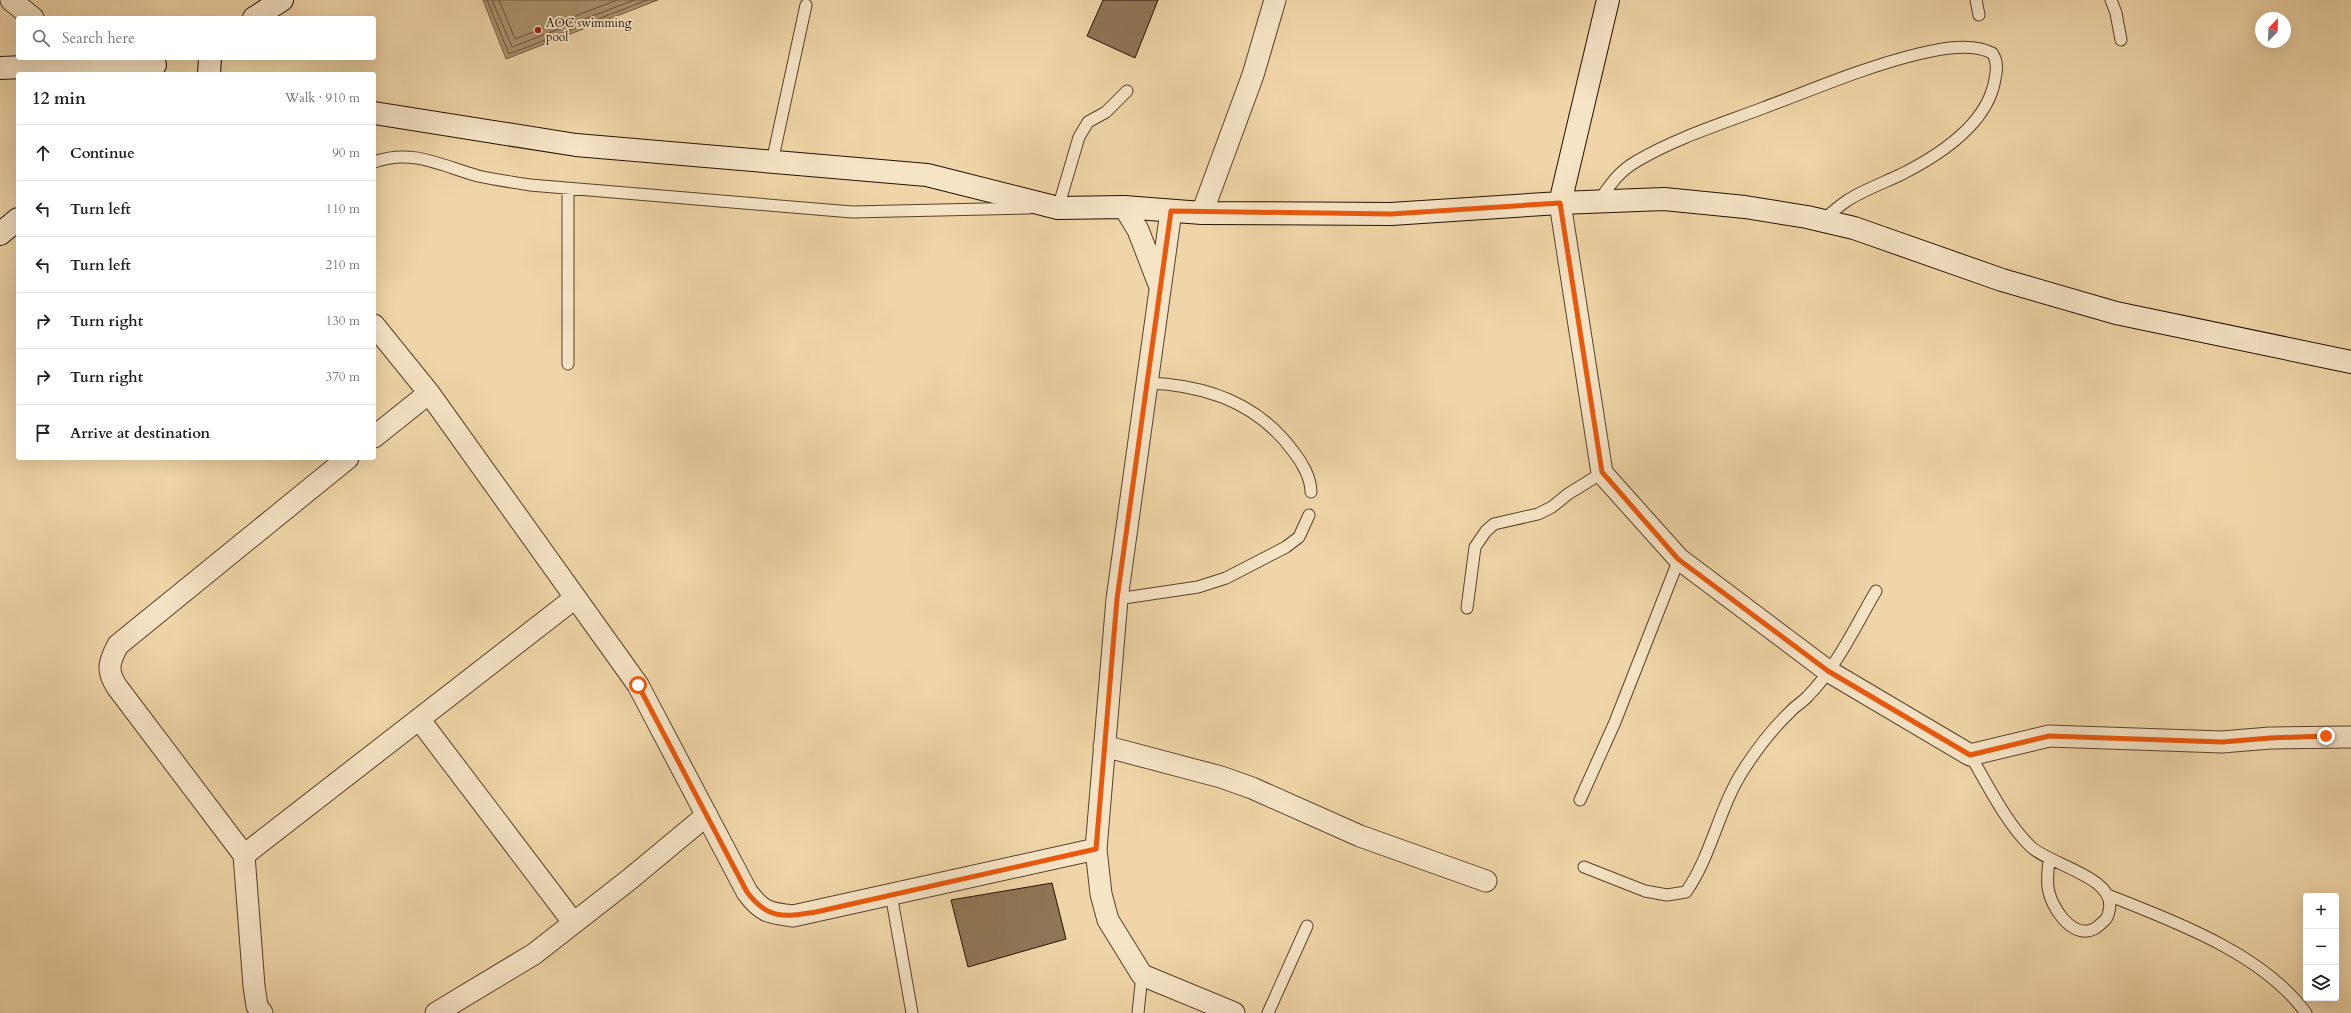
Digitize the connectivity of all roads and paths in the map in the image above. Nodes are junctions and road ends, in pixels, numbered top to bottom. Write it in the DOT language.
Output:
graph roads {
  1 [pos="11,0"];
  2 [pos="282,0"];
  3 [pos="1275,0"];
  4 [pos="1608,0"];
  5 [pos="1976,0"];
  6 [pos="2111,0"];
  7 [pos="806,5"];
  8 [pos="1979,15"];
  9 [pos="31,16"];
  10 [pos="257,16"];
  11 [pos="2121,40"];
  12 [pos="210,60"];
  13 [pos="84,62"];
  14 [pos="156,66"];
  15 [pos="0,68"];
  16 [pos="209,72"];
  17 [pos="1128,91"];
  18 [pos="376,113"];
  19 [pos="376,161"];
  20 [pos="772,162"];
  21 [pos="568,189"];
  22 [pos="1598,202"];
  23 [pos="1560,203"];
  24 [pos="1124,207"];
  25 [pos="1058,208"];
  26 [pos="1171,211"];
  27 [pos="1202,213"];
  28 [pos="1821,221"];
  29 [pos="16,222"];
  30 [pos="0,234"];
  31 [pos="1161,288"];
  32 [pos="376,327"];
  33 [pos="2351,362"];
  34 [pos="568,364"];
  35 [pos="1148,383"];
  36 [pos="429,393"];
  37 [pos="376,435"];
  38 [pos="346,460"];
  39 [pos="1602,472"];
  40 [pos="1311,492"];
  41 [pos="1309,515"];
  42 [pos="1678,559"];
  43 [pos="1876,591"];
  44 [pos="575,598"];
  45 [pos="1117,599"];
  46 [pos="1467,608"];
  47 [pos="1828,671"];
  48 [pos="419,719"];
  49 [pos="2351,737"];
  50 [pos="1104,746"];
  51 [pos="1970,755"];
  52 [pos="1580,800"];
  53 [pos="707,814"];
  54 [pos="1096,849"];
  55 [pos="244,855"];
  56 [pos="2049,860"];
  57 [pos="1584,867"];
  58 [pos="1486,881"];
  59 [pos="891,894"];
  60 [pos="2108,895"];
  61 [pos="573,922"];
  62 [pos="1307,926"];
  63 [pos="1142,975"];
  64 [pos="437,1012"];
  65 [pos="262,1013"];
  66 [pos="912,1013"];
  67 [pos="1138,1013"];
  68 [pos="1234,1013"];
  69 [pos="1268,1013"];
  70 [pos="2306,1013"];
  1 -- 9 [label="street"];
  2 -- 10 [label="street"];
  3 -- 27 [label="street"];
  4 -- 23 [label="street"];
  5 -- 8 [label="lane"];
  6 -- 11 [label="lane"];
  7 -- 20 [label="lane"];
  12 -- 16 [label="street"];
  13 -- 14 [label="street"];
  13 -- 15 [label="street"];
  17 -- 25 [label="lane"];
  18 -- 20 [label="street"];
  19 -- 21 [label="lane"];
  20 -- 25 [label="street"];
  21 -- 25 [label="lane"];
  21 -- 34 [label="lane"];
  22 -- 23 [label="street"];
  22 -- 28 [label="street"];
  22 -- 28 [label="lane"];
  23 -- 27 [label="street"];
  23 -- 39 [label="street"];
  24 -- 25 [label="street"];
  24 -- 26 [label="street"];
  24 -- 31 [label="street"];
  26 -- 27 [label="street"];
  26 -- 31 [label="street"];
  28 -- 33 [label="street"];
  29 -- 30 [label="street"];
  31 -- 35 [label="street"];
  32 -- 36 [label="street"];
  35 -- 40 [label="lane"];
  35 -- 45 [label="street"];
  36 -- 37 [label="street"];
  36 -- 44 [label="street"];
  38 -- 55 [label="street"];
  39 -- 42 [label="street"];
  39 -- 46 [label="lane"];
  41 -- 45 [label="lane"];
  42 -- 47 [label="street"];
  42 -- 52 [label="lane"];
  43 -- 47 [label="lane"];
  44 -- 48 [label="street"];
  44 -- 53 [label="street"];
  45 -- 50 [label="street"];
  47 -- 51 [label="street"];
  47 -- 57 [label="lane"];
  48 -- 55 [label="street"];
  48 -- 61 [label="street"];
  49 -- 51 [label="street"];
  50 -- 54 [label="street"];
  50 -- 58 [label="street"];
  51 -- 56 [label="lane"];
  53 -- 59 [label="street"];
  53 -- 61 [label="street"];
  54 -- 59 [label="street"];
  54 -- 63 [label="street"];
  55 -- 65 [label="street"];
  56 -- 60 [label="lane"];
  56 -- 60 [label="lane"];
  59 -- 66 [label="lane"];
  60 -- 70 [label="lane"];
  61 -- 64 [label="street"];
  62 -- 69 [label="lane"];
  63 -- 67 [label="lane"];
  63 -- 68 [label="street"];
}
